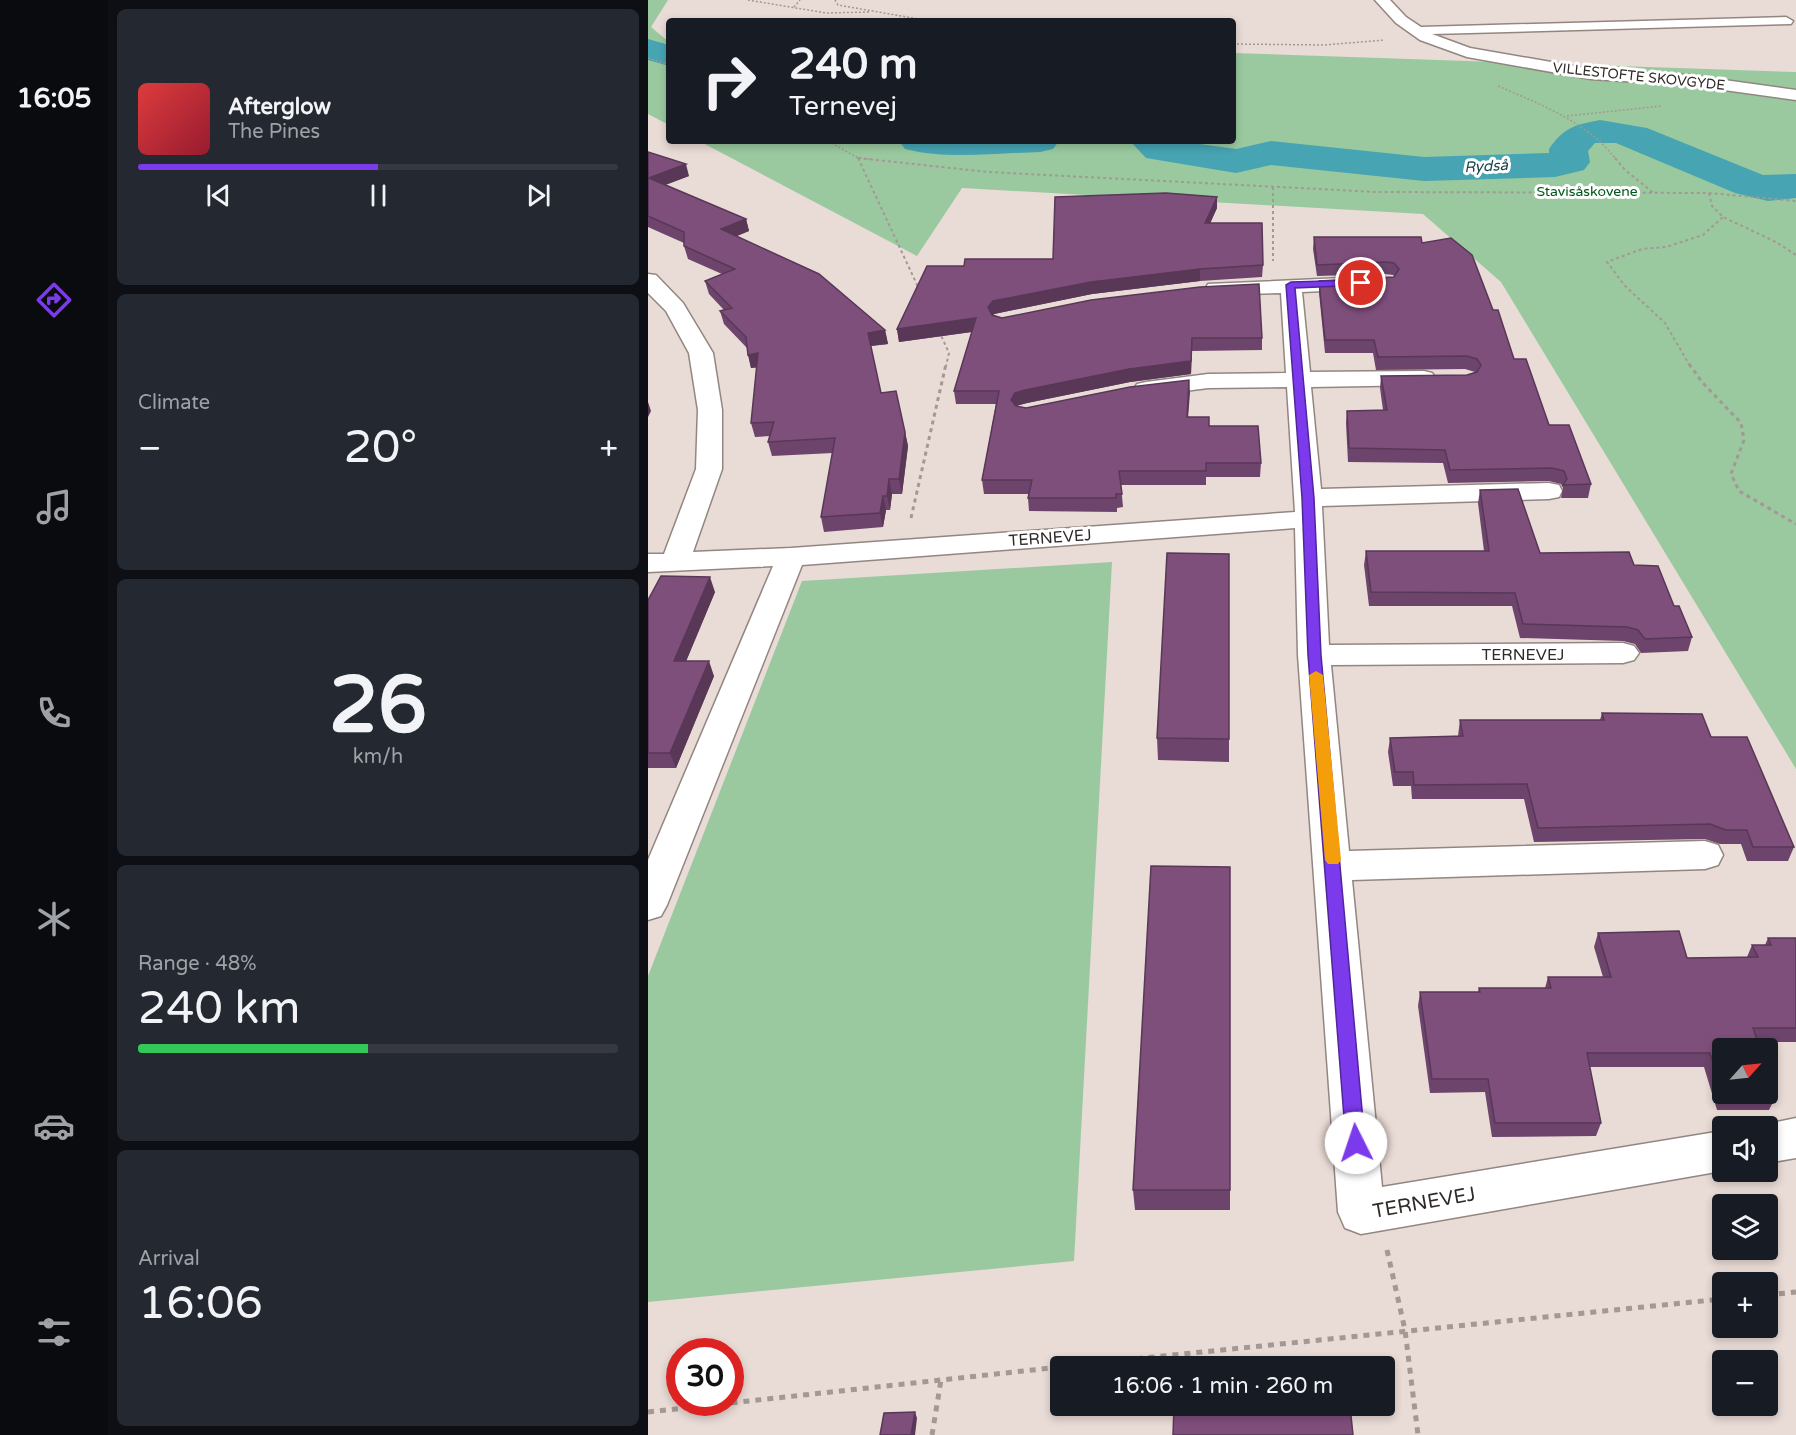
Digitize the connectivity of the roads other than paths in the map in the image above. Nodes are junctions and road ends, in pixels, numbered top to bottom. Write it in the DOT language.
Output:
graph roads {
  1 [pos="1382,0"];
  2 [pos="1786,21"];
  3 [pos="1420,33"];
  4 [pos="1796,95"];
  5 [pos="1282,274"];
  6 [pos="648,280"];
  7 [pos="1385,282"];
  8 [pos="1200,290"];
  9 [pos="1441,378"];
  10 [pos="1299,379"];
  11 [pos="1119,393"];
  12 [pos="1549,491"];
  13 [pos="1308,508"];
  14 [pos="791,557"];
  15 [pos="676,561"];
  16 [pos="648,563"];
  17 [pos="1623,653"];
  18 [pos="1314,655"];
  19 [pos="1705,855"];
  20 [pos="1334,866"];
  21 [pos="648,905"];
  22 [pos="1796,1138"];
  23 [pos="1778,1141"];
  24 [pos="1712,1153"];
  1 -- 3 [label="street, VILLESTOFTE SKOVGYDE"];
  2 -- 3 [label="street"];
  3 -- 4 [label="street, VILLESTOFTE SKOVGYDE"];
  5 -- 7 [label="street"];
  5 -- 8 [label="street"];
  5 -- 10 [label="street, TERNEVEJ"];
  6 -- 15 [label="street"];
  9 -- 10 [label="street"];
  10 -- 11 [label="street"];
  10 -- 13 [label="street, TERNEVEJ"];
  12 -- 13 [label="street, TERNEVEJ"];
  13 -- 14 [label="street, TERNEVEJ"];
  13 -- 18 [label="street, TERNEVEJ"];
  14 -- 15 [label="street, TERNEVEJ"];
  14 -- 21 [label="street"];
  15 -- 16 [label="street, TERNEVEJ"];
  17 -- 18 [label="street, TERNEVEJ"];
  18 -- 20 [label="street, TERNEVEJ"];
  19 -- 20 [label="street"];
  20 -- 24 [label="street, TERNEVEJ"];
  22 -- 23 [label="street"];
}
